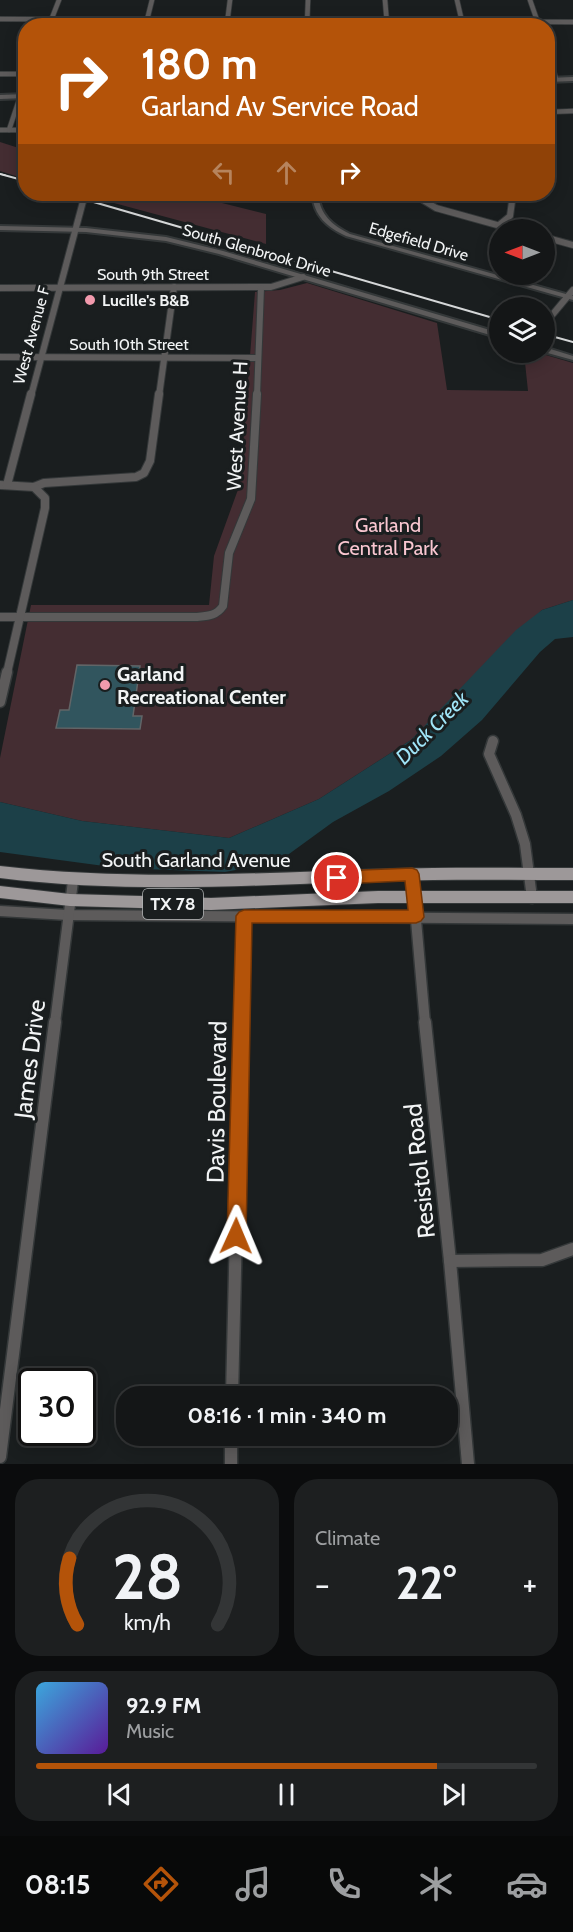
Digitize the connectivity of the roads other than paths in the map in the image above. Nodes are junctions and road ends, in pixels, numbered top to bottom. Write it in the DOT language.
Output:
graph roads {
  1 [pos="59,0"];
  2 [pos="152,0"];
  3 [pos="230,0"];
  4 [pos="308,0"];
  5 [pos="384,0"];
  6 [pos="457,0"];
  7 [pos="530,0"];
  8 [pos="52,18"];
  9 [pos="148,18"];
  10 [pos="228,18"];
  11 [pos="307,18"];
  12 [pos="386,18"];
  13 [pos="461,18"];
  14 [pos="536,18"];
  15 [pos="0,19"];
  16 [pos="18,19"];
  17 [pos="573,22"];
  18 [pos="555,23"];
  19 [pos="0,74"];
  20 [pos="18,74"];
  21 [pos="555,77"];
  22 [pos="573,79"];
  23 [pos="556,80"];
  24 [pos="0,97"];
  25 [pos="18,97"];
  26 [pos="18,109"];
  27 [pos="573,111"];
  28 [pos="555,112"];
  29 [pos="0,130"];
  30 [pos="9,130"];
  31 [pos="18,130"];
  32 [pos="83,201"];
  33 [pos="315,201"];
  34 [pos="425,201"];
  35 [pos="512,201"];
  36 [pos="506,219"];
  37 [pos="489,222"];
  38 [pos="0,228"];
  39 [pos="74,230"];
  40 [pos="555,240"];
  41 [pos="573,245"];
  42 [pos="303,277"];
  43 [pos="174,287"];
  44 [pos="0,288"];
  45 [pos="58,288"];
  46 [pos="261,288"];
  47 [pos="573,290"];
  48 [pos="570,298"];
  49 [pos="555,313"];
  50 [pos="489,333"];
  51 [pos="555,352"];
  52 [pos="0,357"];
  53 [pos="41,357"];
  54 [pos="164,358"];
  55 [pos="257,358"];
  56 [pos="573,358"];
  57 [pos="4,485"];
  58 [pos="34,487"];
  59 [pos="0,617"];
  60 [pos="20,617"];
  61 [pos="0,702"];
  62 [pos="493,741"];
  63 [pos="0,872"];
  64 [pos="412,874"];
  65 [pos="573,874"];
  66 [pos="527,875"];
  67 [pos="73,880"];
  68 [pos="0,892"];
  69 [pos="414,897"];
  70 [pos="573,897"];
  71 [pos="532,898"];
  72 [pos="69,907"];
  73 [pos="0,911"];
  74 [pos="244,916"];
  75 [pos="416,917"];
  76 [pos="573,919"];
  77 [pos="573,1249"];
  78 [pos="450,1261"];
  79 [pos="232,1386"];
  80 [pos="231,1446"];
  81 [pos="0,1457"];
  82 [pos="231,1464"];
  83 [pos="468,1464"];
  1 -- 8 [label="street"];
  2 -- 9 [label="street"];
  3 -- 10 [label="street"];
  4 -- 11 [label="street"];
  5 -- 12 [label="street"];
  6 -- 13 [label="street"];
  7 -- 14 [label="street"];
  15 -- 16 [label="street"];
  17 -- 18 [label="street"];
  19 -- 20 [label="street"];
  21 -- 23 [label="street"];
  22 -- 23 [label="street"];
  24 -- 25 [label="street"];
  26 -- 30 [label="street"];
  27 -- 28 [label="street"];
  29 -- 30 [label="street"];
  30 -- 31 [label="street"];
  32 -- 39 [label="street, West Avenue F"];
  33 -- 48 [label="street, Edgefield Drive"];
  34 -- 37 [label="street"];
  35 -- 36 [label="street"];
  38 -- 39 [label="street, South Glenbrook Drive"];
  39 -- 42 [label="street, South Glenbrook Drive"];
  39 -- 45 [label="street, West Avenue F"];
  40 -- 41 [label="street"];
  42 -- 46 [label="street, South 9th Street"];
  42 -- 50 [label="street, South Glenbrook Drive"];
  43 -- 45 [label="street, South 9th Street"];
  43 -- 46 [label="street, South 9th Street"];
  43 -- 54 [label="street"];
  44 -- 45 [label="street, South 9th Street"];
  45 -- 53 [label="street, West Avenue F"];
  46 -- 55 [label="street, West Avenue H"];
  47 -- 48 [label="street"];
  48 -- 49 [label="street"];
  51 -- 56 [label="street"];
  52 -- 53 [label="street, South 10th Street"];
  53 -- 54 [label="street, South 10th Street"];
  53 -- 57 [label="street, West Avenue F"];
  54 -- 55 [label="street, South 10th Street"];
  54 -- 58 [label="street"];
  55 -- 60 [label="street, West Avenue H"];
  57 -- 58 [label="street"];
  58 -- 60 [label="street"];
  59 -- 60 [label="street"];
  60 -- 61 [label="street"];
  62 -- 66 [label="street"];
  63 -- 67 [label="main road, South Garland Avenue / TX 78"];
  64 -- 66 [label="main road, South Garland Avenue / TX 78"];
  64 -- 67 [label="main road, South Garland Avenue / TX 78"];
  64 -- 69 [label="street, Resistol Road"];
  65 -- 66 [label="main road, South Garland Avenue / TX 78"];
  66 -- 71 [label="street"];
  67 -- 72 [label="street, James Drive"];
  68 -- 72 [label="main road, TX 78"];
  69 -- 71 [label="main road, TX 78"];
  69 -- 72 [label="main road, TX 78"];
  69 -- 75 [label="street, Resistol Road"];
  70 -- 71 [label="main road, TX 78"];
  72 -- 73 [label="street"];
  72 -- 74 [label="street"];
  72 -- 81 [label="street, James Drive"];
  74 -- 75 [label="street"];
  74 -- 79 [label="street, Davis Boulevard"];
  75 -- 76 [label="street"];
  75 -- 78 [label="street, Resistol Road"];
  77 -- 78 [label="street"];
  78 -- 83 [label="street, Resistol Road"];
  80 -- 82 [label="street"];
}
